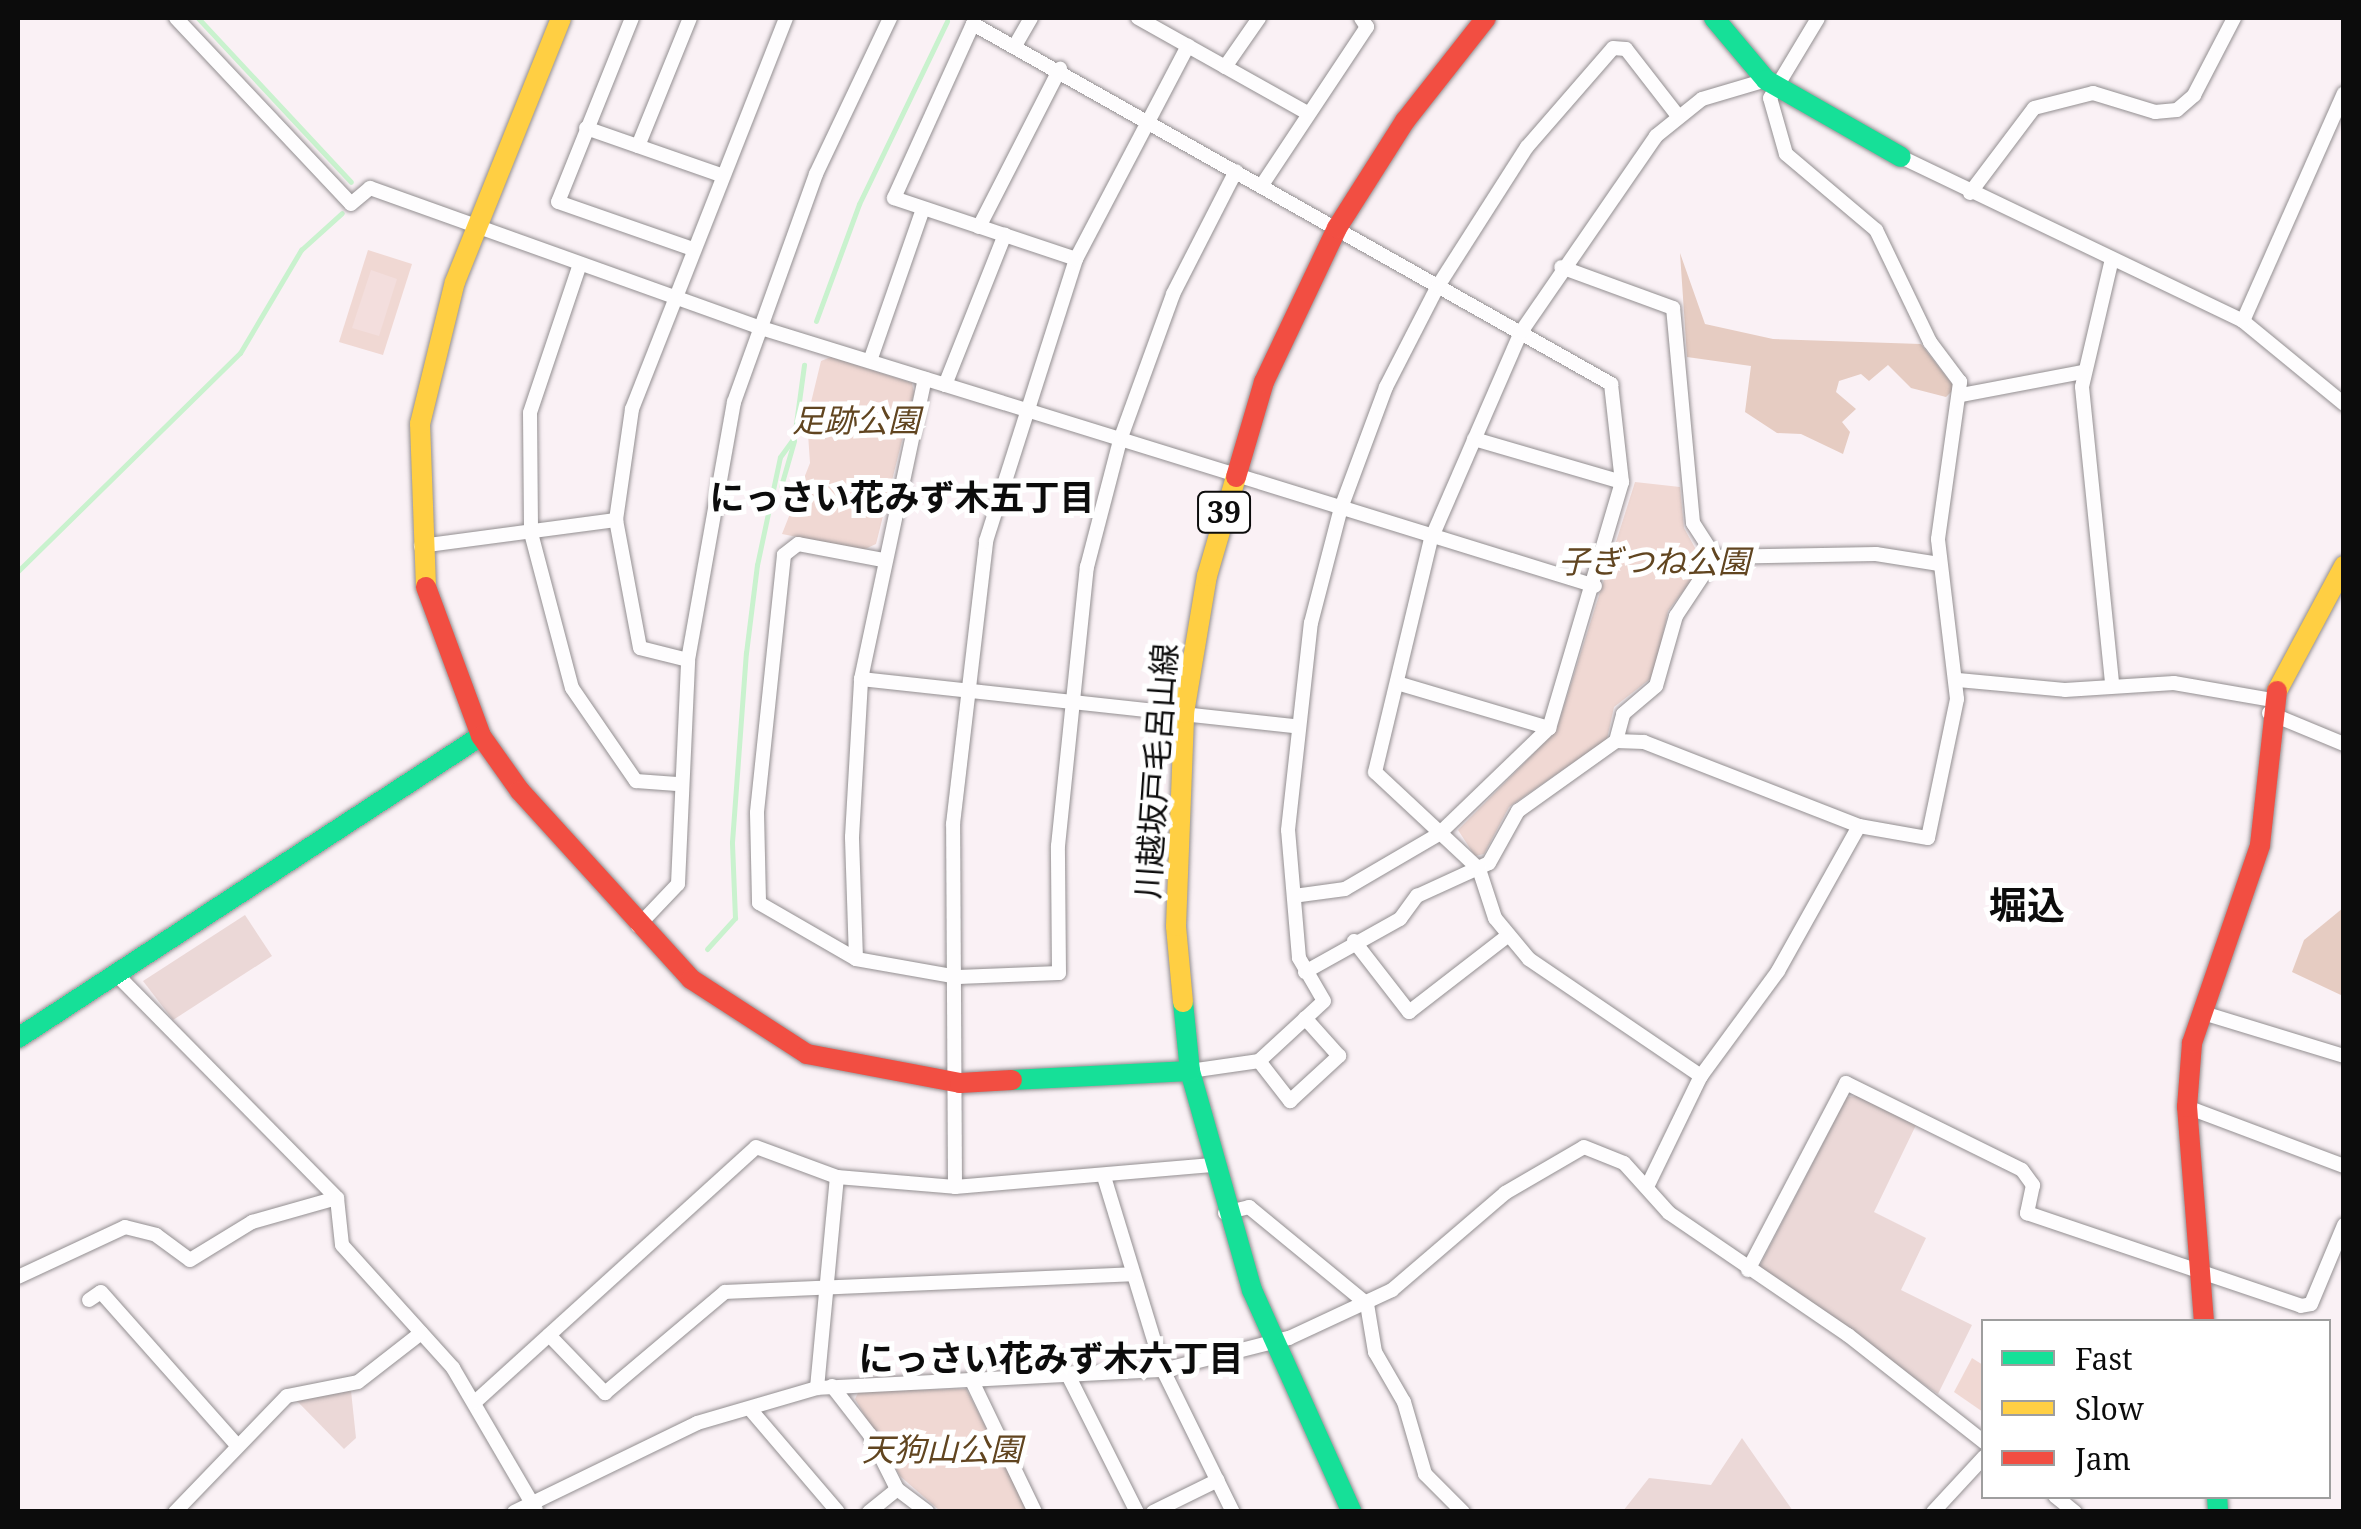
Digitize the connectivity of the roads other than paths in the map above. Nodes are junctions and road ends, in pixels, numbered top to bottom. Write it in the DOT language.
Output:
graph roads {
  1 [pos="176,18"];
  2 [pos="561,18"];
  3 [pos="632,18"];
  4 [pos="690,18"];
  5 [pos="786,18"];
  6 [pos="890,18"];
  7 [pos="1031,18"];
  8 [pos="1138,18"];
  9 [pos="1259,18"];
  10 [pos="1361,18"];
  11 [pos="1486,18"];
  12 [pos="1714,18"];
  13 [pos="1818,18"];
  14 [pos="2234,18"];
  15 [pos="1016,44"];
  16 [pos="1188,46"];
  17 [pos="1225,67"];
  18 [pos="1060,69"];
  19 [pos="1771,83"];
  20 [pos="2344,93"];
  21 [pos="1307,114"];
  22 [pos="1678,116"];
  23 [pos="1150,120"];
  24 [pos="586,128"];
  25 [pos="638,146"];
  26 [pos="1901,158"];
  27 [pos="1236,171"];
  28 [pos="718,174"];
  29 [pos="1262,185"];
  30 [pos="1970,193"];
  31 [pos="924,209"];
  32 [pos="979,226"];
  33 [pos="476,228"];
  34 [pos="1337,228"];
  35 [pos="1005,234"];
  36 [pos="690,248"];
  37 [pos="1076,259"];
  38 [pos="2111,263"];
  39 [pos="580,264"];
  40 [pos="1561,266"];
  41 [pos="1438,286"];
  42 [pos="672,297"];
  43 [pos="2243,322"];
  44 [pos="758,327"];
  45 [pos="1521,332"];
  46 [pos="870,362"];
  47 [pos="2083,372"];
  48 [pos="925,379"];
  49 [pos="946,385"];
  50 [pos="1961,395"];
  51 [pos="2344,404"];
  52 [pos="1022,411"];
  53 [pos="1474,439"];
  54 [pos="1120,440"];
  55 [pos="1233,476"];
  56 [pos="1622,482"];
  57 [pos="1341,508"];
  58 [pos="616,520"];
  59 [pos="531,532"];
  60 [pos="1432,539"];
  61 [pos="421,546"];
  62 [pos="1715,558"];
  63 [pos="883,560"];
  64 [pos="1939,564"];
  65 [pos="2344,566"];
  66 [pos="1594,586"];
  67 [pos="688,660"];
  68 [pos="862,679"];
  69 [pos="1958,680"];
  70 [pos="2112,682"];
  71 [pos="1397,683"];
  72 [pos="966,690"];
  73 [pos="1068,701"];
  74 [pos="2270,706"];
  75 [pos="1184,713"];
  76 [pos="1295,726"];
  77 [pos="1549,728"];
  78 [pos="481,736"];
  79 [pos="1616,741"];
  80 [pos="2344,744"];
  81 [pos="677,784"];
  82 [pos="1859,826"];
  83 [pos="1440,834"];
  84 [pos="1479,869"];
  85 [pos="1294,896"];
  86 [pos="638,926"];
  87 [pos="1506,937"];
  88 [pos="1354,941"];
  89 [pos="856,959"];
  90 [pos="1305,972"];
  91 [pos="116,974"];
  92 [pos="958,977"];
  93 [pos="2200,1012"];
  94 [pos="1305,1018"];
  95 [pos="18,1038"];
  96 [pos="2344,1056"];
  97 [pos="1259,1061"];
  98 [pos="1190,1071"];
  99 [pos="1701,1076"];
  100 [pos="960,1083"];
  101 [pos="2187,1106"];
  102 [pos="1212,1165"];
  103 [pos="2344,1166"];
  104 [pos="837,1176"];
  105 [pos="1105,1180"];
  106 [pos="955,1187"];
  107 [pos="1648,1187"];
  108 [pos="337,1198"];
  109 [pos="1225,1213"];
  110 [pos="2344,1225"];
  111 [pos="1748,1270"];
  112 [pos="1131,1274"];
  113 [pos="2202,1274"];
  114 [pos="18,1277"];
  115 [pos="829,1288"];
  116 [pos="90,1300"];
  117 [pos="1367,1304"];
  118 [pos="2204,1319"];
  119 [pos="422,1333"];
  120 [pos="549,1335"];
  121 [pos="1273,1343"];
  122 [pos="1163,1370"];
  123 [pos="1068,1377"];
  124 [pos="971,1379"];
  125 [pos="824,1387"];
  126 [pos="475,1402"];
  127 [pos="750,1409"];
  128 [pos="1981,1440"];
  129 [pos="237,1445"];
  130 [pos="1981,1459"];
  131 [pos="1218,1480"];
  132 [pos="897,1489"];
  133 [pos="535,1508"];
  134 [pos="175,1512"];
  135 [pos="514,1512"];
  136 [pos="838,1512"];
  137 [pos="869,1512"];
  138 [pos="928,1512"];
  139 [pos="1035,1512"];
  140 [pos="1137,1512"];
  141 [pos="1153,1512"];
  142 [pos="1233,1512"];
  143 [pos="1352,1512"];
  144 [pos="1463,1512"];
  145 [pos="1933,1512"];
  1 -- 33 [label="street"];
  2 -- 33 [label="street"];
  3 -- 24 [label="street"];
  4 -- 25 [label="street"];
  5 -- 28 [label="street"];
  6 -- 44 [label="street"];
  7 -- 15 [label="street"];
  8 -- 16 [label="street"];
  9 -- 17 [label="street"];
  10 -- 21 [label="street"];
  11 -- 34 [label="street, 川越坂戸毛呂山線 / 39"];
  12 -- 19 [label="street"];
  13 -- 19 [label="street"];
  14 -- 30 [label="street"];
  15 -- 18 [label="street"];
  15 -- 31 [label="street"];
  16 -- 17 [label="street"];
  16 -- 23 [label="street"];
  17 -- 21 [label="street"];
  18 -- 23 [label="street"];
  18 -- 32 [label="street"];
  19 -- 22 [label="street"];
  19 -- 26 [label="street"];
  19 -- 50 [label="street"];
  20 -- 43 [label="street"];
  21 -- 29 [label="street"];
  22 -- 40 [label="street"];
  22 -- 41 [label="street"];
  23 -- 27 [label="street"];
  23 -- 37 [label="street"];
  24 -- 25 [label="street"];
  24 -- 36 [label="street"];
  25 -- 28 [label="street"];
  26 -- 30 [label="street"];
  27 -- 29 [label="street"];
  27 -- 54 [label="street"];
  28 -- 36 [label="street"];
  29 -- 34 [label="street"];
  30 -- 38 [label="street"];
  31 -- 32 [label="street"];
  31 -- 46 [label="street"];
  32 -- 35 [label="street"];
  33 -- 39 [label="street"];
  33 -- 61 [label="street"];
  34 -- 41 [label="street"];
  34 -- 55 [label="street, 川越坂戸毛呂山線 / 39"];
  35 -- 37 [label="street"];
  35 -- 49 [label="street"];
  36 -- 42 [label="street"];
  37 -- 52 [label="street"];
  38 -- 43 [label="street"];
  38 -- 47 [label="street"];
  39 -- 42 [label="street"];
  39 -- 59 [label="street"];
  40 -- 45 [label="street"];
  40 -- 62 [label="street"];
  41 -- 45 [label="street"];
  41 -- 57 [label="street"];
  42 -- 44 [label="street"];
  42 -- 58 [label="street"];
  43 -- 51 [label="street"];
  44 -- 46 [label="street"];
  44 -- 67 [label="street"];
  45 -- 53 [label="street"];
  45 -- 56 [label="street"];
  46 -- 48 [label="street"];
  47 -- 50 [label="street"];
  47 -- 70 [label="street"];
  48 -- 49 [label="street"];
  48 -- 63 [label="street"];
  49 -- 52 [label="street"];
  50 -- 64 [label="street"];
  52 -- 54 [label="street"];
  52 -- 72 [label="street"];
  53 -- 56 [label="street"];
  53 -- 60 [label="street"];
  54 -- 55 [label="street"];
  54 -- 73 [label="street"];
  55 -- 57 [label="street"];
  55 -- 75 [label="street, 川越坂戸毛呂山線 / 39"];
  56 -- 66 [label="street"];
  57 -- 60 [label="street"];
  57 -- 76 [label="street"];
  58 -- 59 [label="street"];
  58 -- 67 [label="street"];
  59 -- 61 [label="street"];
  59 -- 81 [label="street"];
  60 -- 66 [label="street"];
  60 -- 71 [label="street"];
  61 -- 78 [label="street"];
  62 -- 64 [label="street"];
  62 -- 79 [label="street"];
  63 -- 68 [label="street"];
  63 -- 89 [label="street"];
  64 -- 69 [label="street"];
  65 -- 74 [label="street"];
  66 -- 77 [label="street"];
  67 -- 81 [label="street"];
  68 -- 72 [label="street"];
  68 -- 89 [label="street"];
  69 -- 70 [label="street"];
  69 -- 82 [label="street"];
  70 -- 74 [label="street"];
  71 -- 77 [label="street"];
  71 -- 83 [label="street"];
  72 -- 73 [label="street"];
  72 -- 92 [label="street"];
  73 -- 75 [label="street"];
  73 -- 92 [label="street"];
  74 -- 80 [label="street"];
  74 -- 93 [label="street"];
  75 -- 76 [label="street"];
  75 -- 98 [label="street, 川越坂戸毛呂山線 / 39"];
  76 -- 85 [label="street"];
  77 -- 83 [label="street"];
  78 -- 86 [label="street"];
  78 -- 91 [label="street"];
  79 -- 82 [label="street"];
  79 -- 84 [label="street"];
  81 -- 86 [label="street"];
  82 -- 99 [label="street"];
  83 -- 84 [label="street"];
  83 -- 85 [label="street"];
  84 -- 87 [label="street"];
  84 -- 88 [label="street"];
  85 -- 90 [label="street"];
  86 -- 100 [label="street"];
  87 -- 88 [label="street"];
  87 -- 99 [label="street"];
  88 -- 90 [label="street"];
  89 -- 92 [label="street"];
  90 -- 94 [label="street"];
  91 -- 95 [label="street"];
  91 -- 108 [label="street"];
  92 -- 100 [label="street"];
  93 -- 96 [label="street"];
  93 -- 101 [label="street"];
  94 -- 97 [label="street"];
  94 -- 97 [label="street"];
  97 -- 98 [label="street"];
  98 -- 100 [label="street"];
  98 -- 102 [label="street, 川越坂戸毛呂山線 / 39"];
  99 -- 107 [label="street"];
  100 -- 106 [label="street"];
  101 -- 103 [label="street"];
  101 -- 113 [label="street"];
  102 -- 105 [label="street"];
  102 -- 109 [label="street, 川越坂戸毛呂山線 / 39"];
  104 -- 106 [label="street"];
  104 -- 115 [label="street"];
  104 -- 120 [label="street"];
  105 -- 106 [label="street"];
  105 -- 112 [label="street"];
  107 -- 111 [label="street"];
  107 -- 117 [label="street"];
  108 -- 114 [label="street"];
  108 -- 119 [label="street"];
  109 -- 117 [label="street"];
  109 -- 121 [label="street, 川越坂戸毛呂山線 / 39"];
  110 -- 113 [label="street"];
  111 -- 113 [label="street"];
  111 -- 128 [label="street"];
  112 -- 115 [label="street"];
  112 -- 122 [label="street"];
  113 -- 118 [label="street"];
  115 -- 120 [label="street"];
  115 -- 125 [label="street"];
  116 -- 129 [label="street"];
  117 -- 121 [label="street"];
  117 -- 144 [label="street"];
  119 -- 126 [label="street"];
  119 -- 129 [label="street"];
  120 -- 126 [label="street"];
  121 -- 122 [label="street"];
  121 -- 143 [label="street, 川越坂戸毛呂山線 / 39"];
  122 -- 123 [label="street"];
  122 -- 131 [label="street"];
  123 -- 124 [label="street"];
  123 -- 140 [label="street"];
  124 -- 125 [label="street"];
  124 -- 139 [label="street"];
  125 -- 127 [label="street"];
  125 -- 132 [label="street"];
  126 -- 133 [label="street"];
  127 -- 133 [label="street"];
  127 -- 136 [label="street"];
  129 -- 134 [label="street"];
  130 -- 145 [label="street"];
  131 -- 141 [label="street"];
  131 -- 142 [label="street"];
  132 -- 137 [label="street"];
  132 -- 138 [label="street"];
  133 -- 135 [label="street"];
}
